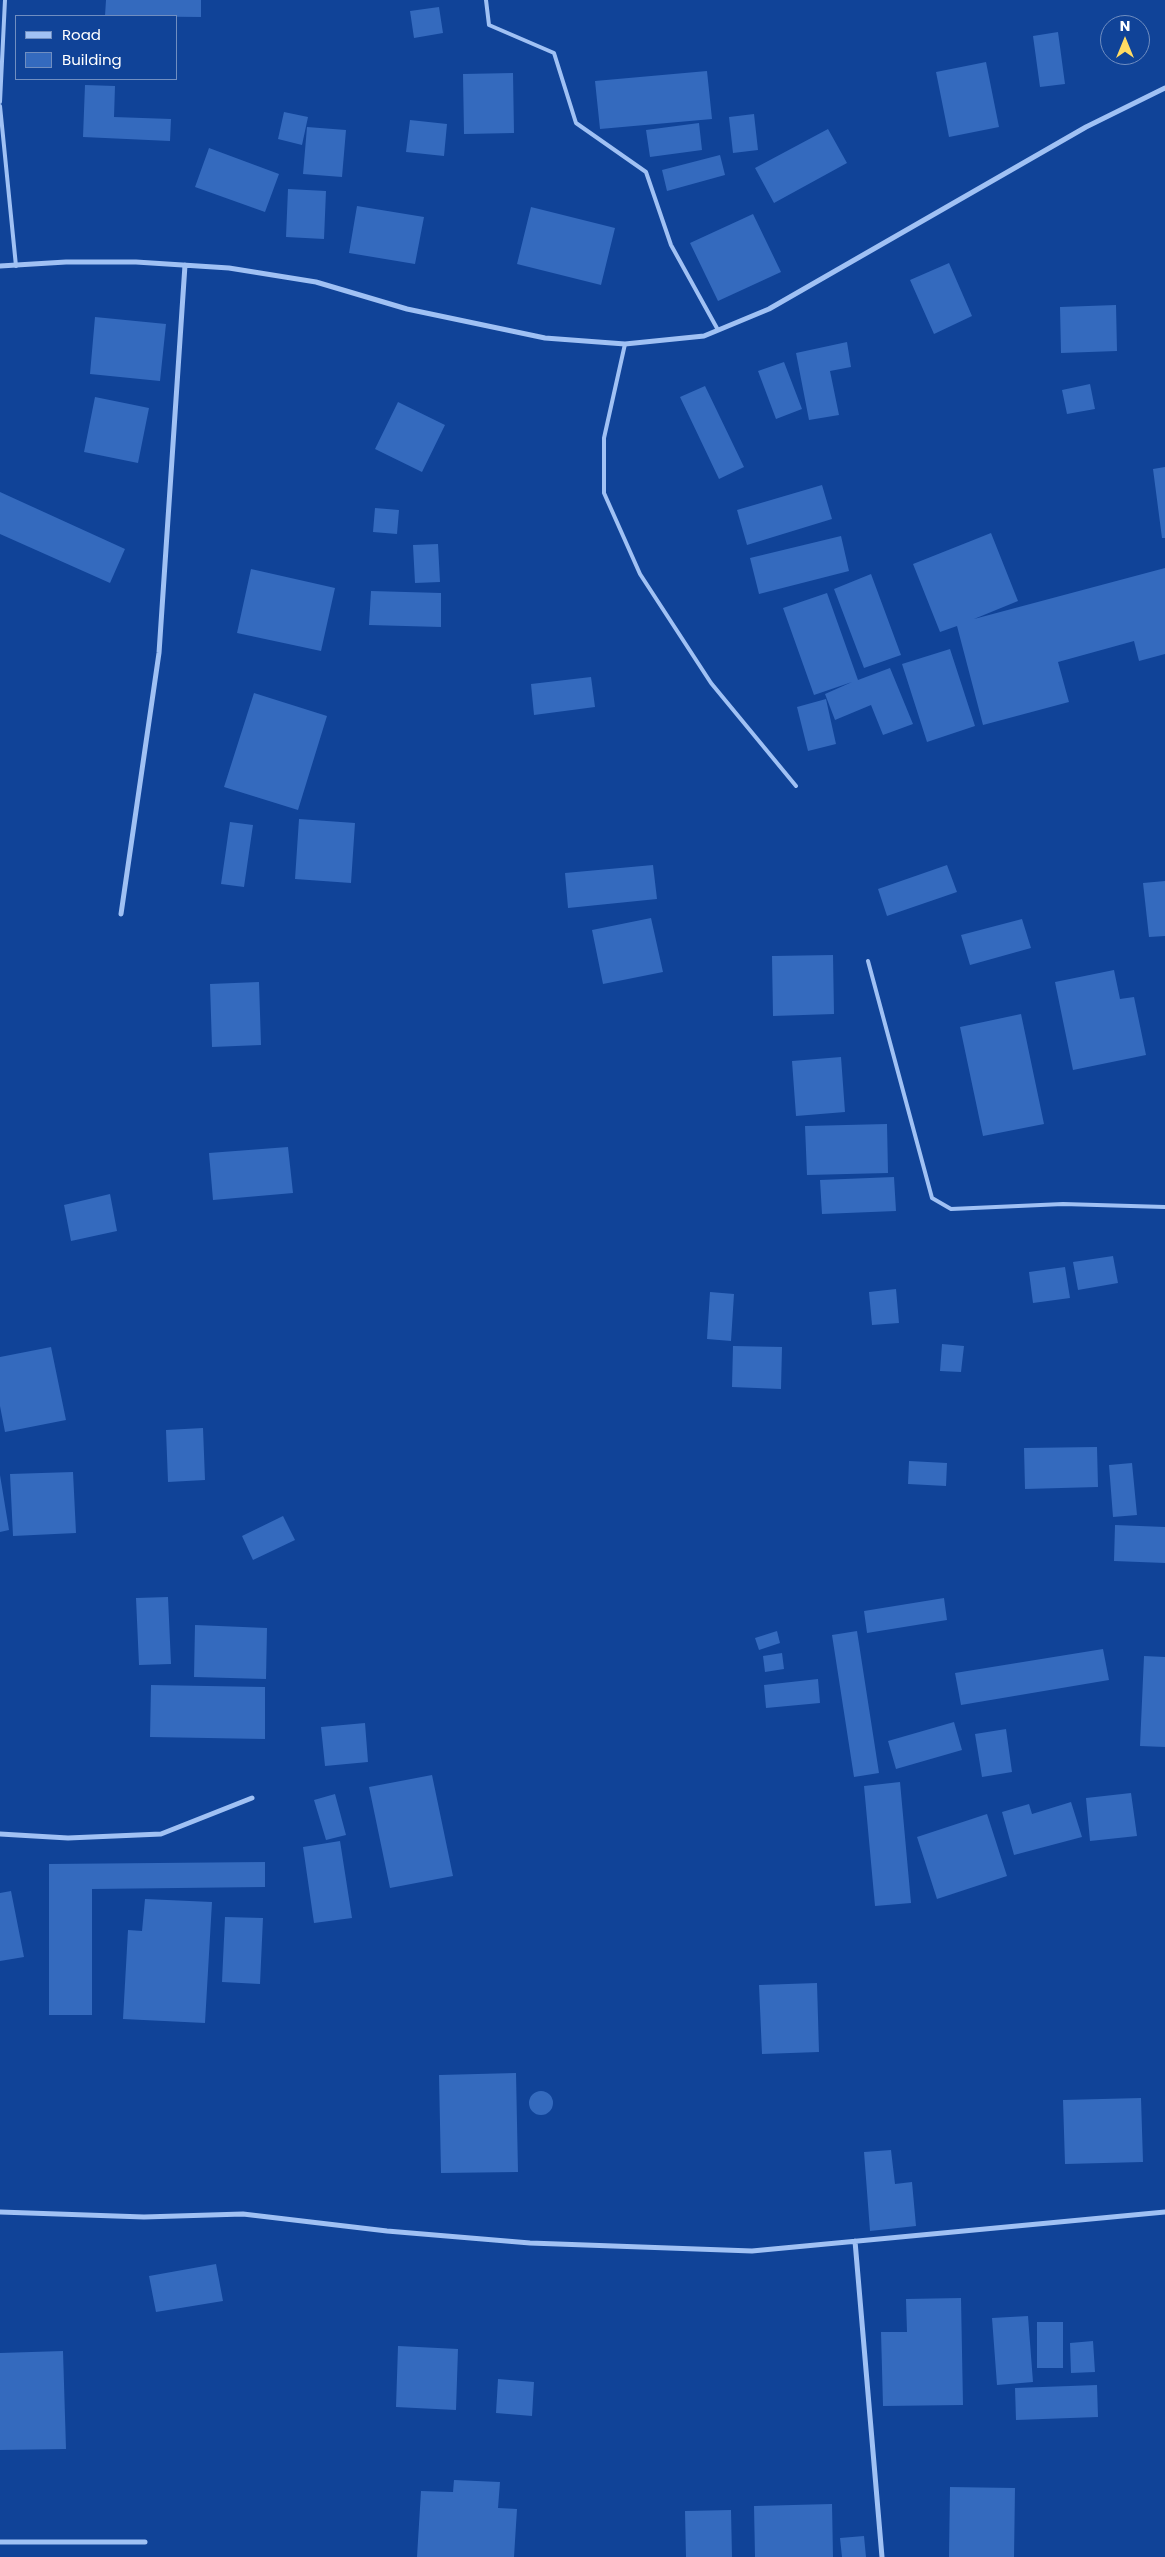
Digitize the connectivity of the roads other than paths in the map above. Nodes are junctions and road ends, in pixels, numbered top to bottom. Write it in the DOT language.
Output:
graph roads {
  1 [pos="5,0"];
  2 [pos="486,0"];
  3 [pos="1165,88"];
  4 [pos="0,102"];
  5 [pos="0,106"];
  6 [pos="185,265"];
  7 [pos="0,266"];
  8 [pos="16,266"];
  9 [pos="718,330"];
  10 [pos="625,344"];
  11 [pos="796,786"];
  12 [pos="121,914"];
  13 [pos="868,961"];
  14 [pos="1165,1207"];
  15 [pos="252,1798"];
  16 [pos="0,1834"];
  17 [pos="0,2212"];
  18 [pos="1165,2212"];
  19 [pos="855,2241"];
  20 [pos="0,2542"];
  21 [pos="144,2542"];
  22 [pos="882,2557"];
  1 -- 4 [label="lane"];
  2 -- 9 [label="lane"];
  3 -- 9 [label="street"];
  5 -- 8 [label="lane"];
  6 -- 8 [label="street"];
  6 -- 10 [label="street"];
  6 -- 12 [label="street"];
  7 -- 8 [label="street"];
  9 -- 10 [label="street"];
  10 -- 11 [label="lane"];
  13 -- 14 [label="lane"];
  15 -- 16 [label="street"];
  17 -- 19 [label="street"];
  18 -- 19 [label="street"];
  19 -- 22 [label="street"];
  20 -- 21 [label="street"];
}
